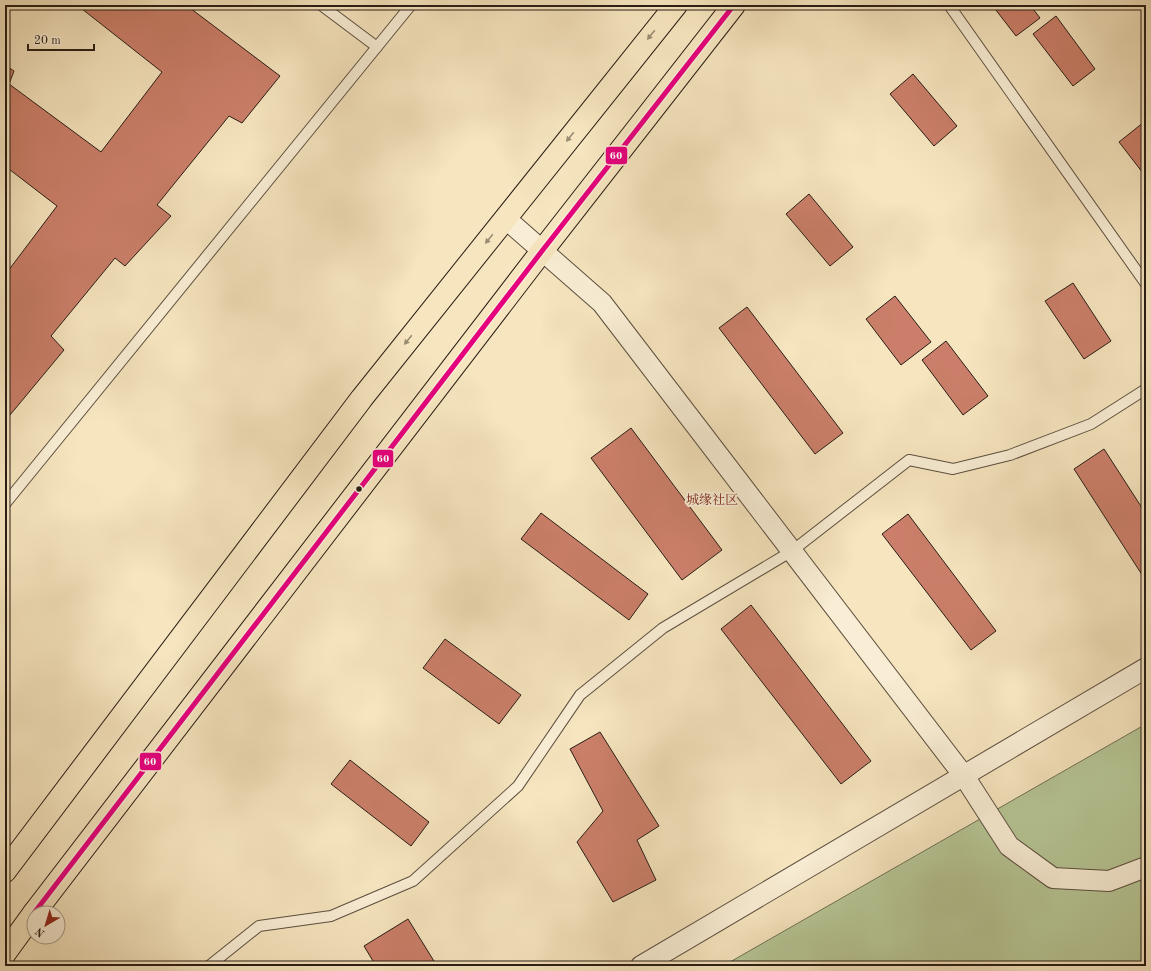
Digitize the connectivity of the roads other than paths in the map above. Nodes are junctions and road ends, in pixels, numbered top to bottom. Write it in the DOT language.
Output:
graph roads {
  1 [pos="321,5"];
  2 [pos="410,5"];
  3 [pos="676,5"];
  4 [pos="734,5"];
  5 [pos="949,5"];
  6 [pos="377,47"];
  7 [pos="506,218"];
  8 [pos="542,251"];
  9 [pos="1146,284"];
  10 [pos="1146,390"];
  11 [pos="5,504"];
  12 [pos="792,551"];
  13 [pos="1146,668"];
  14 [pos="964,776"];
  15 [pos="1146,867"];
  16 [pos="5,872"];
  17 [pos="40,905"];
  18 [pos="26,924"];
  19 [pos="5,953"];
  20 [pos="209,966"];
  21 [pos="641,966"];
  1 -- 6 [label="lane"];
  2 -- 6 [label="lane"];
  3 -- 7 [label="main road, one-way"];
  4 -- 8 [label="main road"];
  5 -- 9 [label="lane"];
  6 -- 11 [label="lane"];
  7 -- 8 [label="street"];
  7 -- 16 [label="main road, one-way"];
  8 -- 12 [label="street"];
  8 -- 17 [label="main road"];
  10 -- 12 [label="lane"];
  12 -- 14 [label="street"];
  12 -- 20 [label="lane"];
  13 -- 14 [label="street"];
  14 -- 15 [label="street"];
  14 -- 21 [label="street"];
  18 -- 19 [label="main road"];
}
